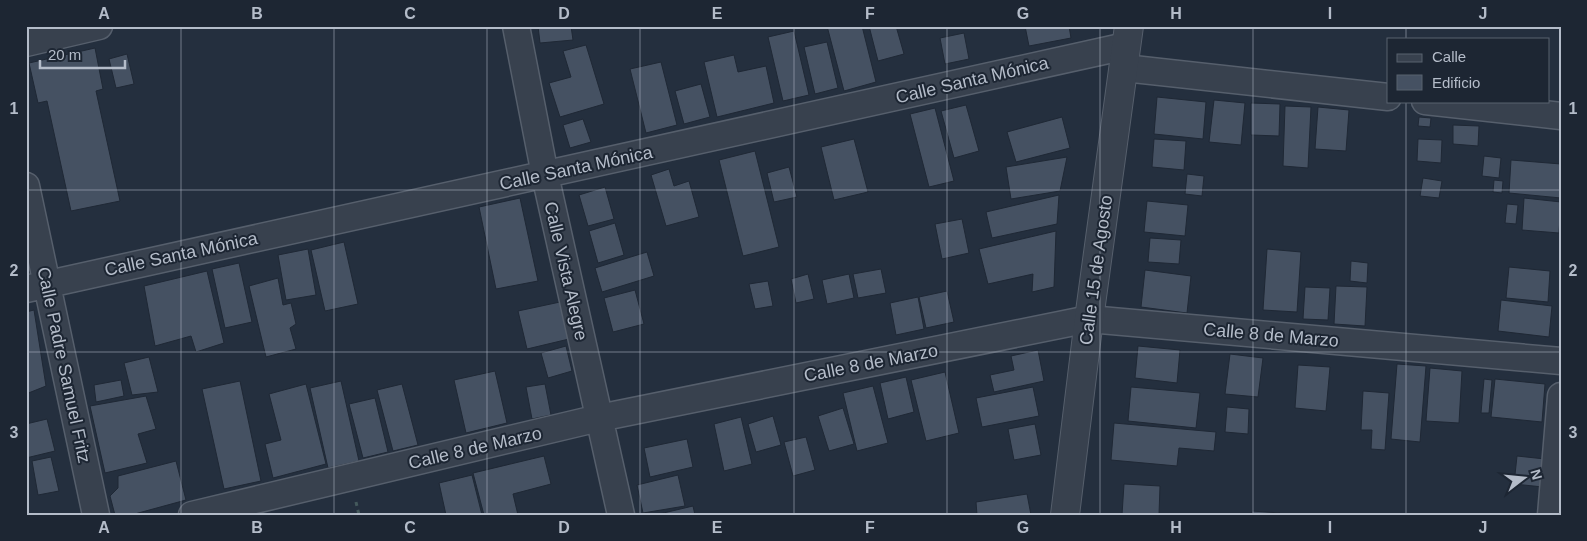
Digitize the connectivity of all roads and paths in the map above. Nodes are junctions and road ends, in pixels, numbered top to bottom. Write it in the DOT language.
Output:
graph roads {
  1 [pos="99,26"];
  2 [pos="516,26"];
  3 [pos="26,44"];
  4 [pos="1127,47"];
  5 [pos="1387,97"];
  6 [pos="1434,102"];
  7 [pos="1561,116"];
  8 [pos="545,175"];
  9 [pos="26,186"];
  10 [pos="37,286"];
  11 [pos="1089,319"];
  12 [pos="1561,361"];
  13 [pos="1561,396"];
  14 [pos="599,418"];
  15 [pos="96,515"];
  16 [pos="192,515"];
  17 [pos="621,515"];
  18 [pos="1065,515"];
  19 [pos="1551,515"];
  1 -- 3 [label="street"];
  2 -- 8 [label="street, Calle Vista Alegre"];
  4 -- 5 [label="street, Calle Santa Mónica"];
  4 -- 8 [label="street, Calle Santa Mónica"];
  4 -- 11 [label="street, Calle 15 de Agosto"];
  6 -- 7 [label="street"];
  8 -- 10 [label="street, Calle Santa Mónica"];
  8 -- 14 [label="street, Calle Vista Alegre"];
  9 -- 10 [label="street, Calle Padre Samuel Fritz"];
  10 -- 15 [label="street, Calle Padre Samuel Fritz"];
  11 -- 12 [label="street, Calle 8 de Marzo"];
  11 -- 14 [label="street, Calle 8 de Marzo"];
  11 -- 18 [label="street, Calle 15 de Agosto"];
  13 -- 19 [label="street"];
  14 -- 16 [label="street, Calle 8 de Marzo"];
  14 -- 17 [label="street, Calle Vista Alegre"];
}
